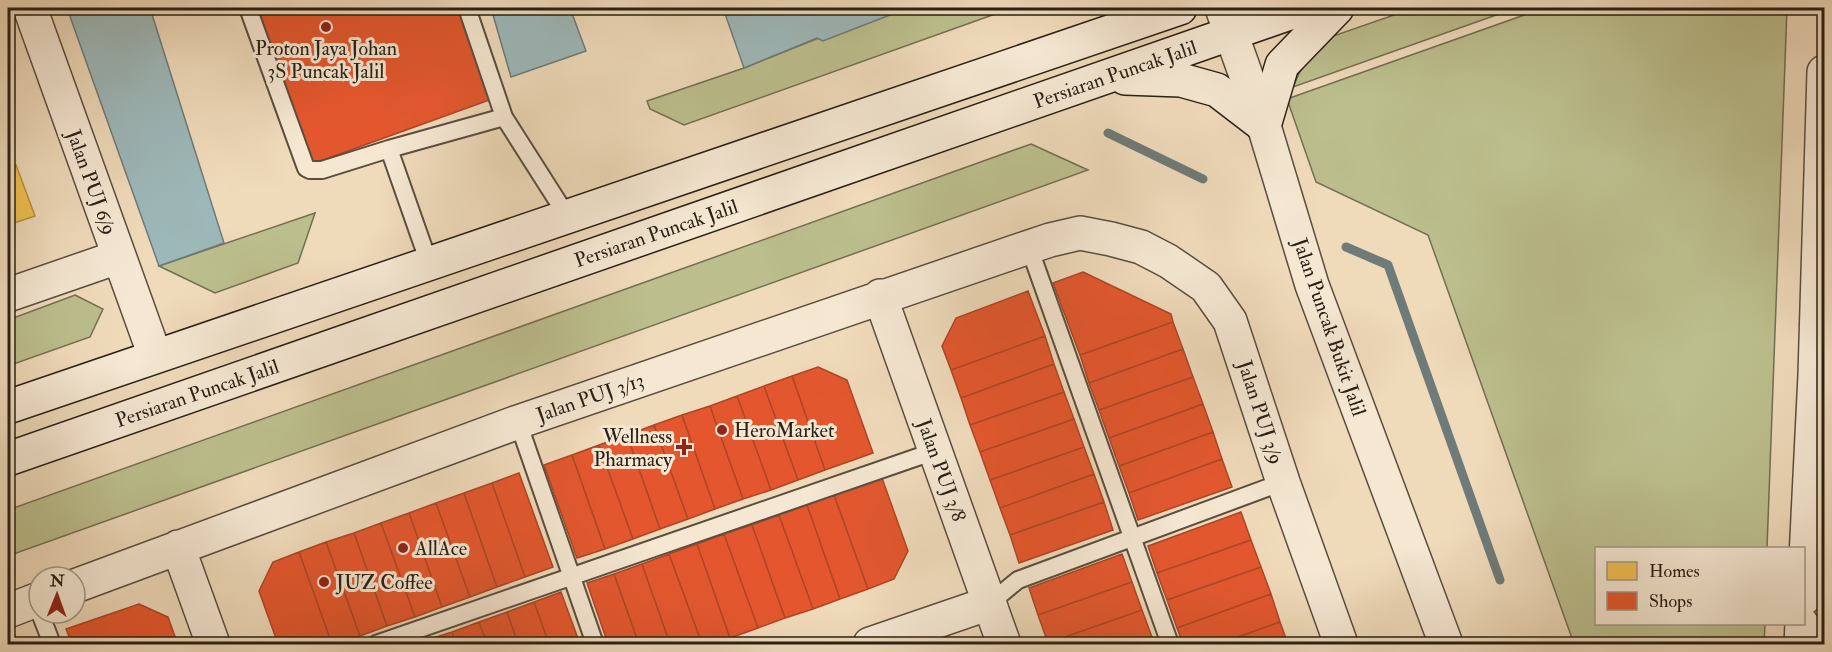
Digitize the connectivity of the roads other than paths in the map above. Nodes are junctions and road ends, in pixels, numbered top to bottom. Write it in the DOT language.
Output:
graph roads {
  1 [pos="28,8"];
  2 [pos="248,8"];
  3 [pos="467,8"];
  4 [pos="1180,8"];
  5 [pos="1305,8"];
  6 [pos="1337,8"];
  7 [pos="8,14"];
  8 [pos="1226,20"];
  9 [pos="1824,72"];
  10 [pos="1105,77"];
  11 [pos="504,117"];
  12 [pos="1823,117"];
  13 [pos="1264,126"];
  14 [pos="389,149"];
  15 [pos="567,216"];
  16 [pos="1111,239"];
  17 [pos="1029,247"];
  18 [pos="118,257"];
  19 [pos="429,263"];
  20 [pos="8,295"];
  21 [pos="880,297"];
  22 [pos="154,356"];
  23 [pos="1820,376"];
  24 [pos="8,407"];
  25 [pos="518,422"];
  26 [pos="935,451"];
  27 [pos="8,459"];
  28 [pos="1283,482"];
  29 [pos="1130,537"];
  30 [pos="178,548"];
  31 [pos="1805,572"];
  32 [pos="571,576"];
  33 [pos="87,582"];
  34 [pos="990,603"];
  35 [pos="41,625"];
  36 [pos="1802,625"];
  37 [pos="52,645"];
  38 [pos="213,645"];
  39 [pos="376,645"];
  40 [pos="595,645"];
  41 [pos="870,645"];
  42 [pos="1005,645"];
  43 [pos="1170,645"];
  44 [pos="1341,645"];
  45 [pos="1446,645"];
  46 [pos="1801,645"];
  1 -- 7 [label="street"];
  1 -- 18 [label="street, Jalan PUJ 6/9"];
  2 -- 14 [label="lane"];
  3 -- 11 [label="lane"];
  4 -- 15 [label="street"];
  5 -- 8 [label="street, Persiaran Puncak Jalil"];
  6 -- 13 [label="street"];
  8 -- 10 [label="street, Persiaran Puncak Jalil"];
  8 -- 13 [label="street, Jalan Puncak Bukit Jalil"];
  9 -- 12 [label="street"];
  10 -- 13 [label="street"];
  10 -- 27 [label="street, Persiaran Puncak Jalil"];
  11 -- 14 [label="lane"];
  11 -- 15 [label="lane"];
  12 -- 23 [label="street"];
  13 -- 45 [label="street, Jalan Puncak Bukit Jalil"];
  14 -- 19 [label="lane"];
  15 -- 19 [label="street"];
  16 -- 17 [label="street, Jalan PUJ 3/13"];
  16 -- 28 [label="street, Jalan PUJ 3/9"];
  17 -- 21 [label="street, Jalan PUJ 3/13"];
  17 -- 29 [label="lane"];
  18 -- 20 [label="street"];
  18 -- 22 [label="street, Jalan PUJ 6/9"];
  19 -- 22 [label="street"];
  21 -- 25 [label="street, Jalan PUJ 3/13"];
  21 -- 26 [label="street, Jalan PUJ 3/8"];
  22 -- 24 [label="street"];
  23 -- 31 [label="street"];
  25 -- 30 [label="street, Jalan PUJ 3/13"];
  25 -- 32 [label="lane"];
  26 -- 32 [label="lane"];
  26 -- 34 [label="street, Jalan PUJ 3/8"];
  28 -- 29 [label="lane"];
  28 -- 44 [label="street, Jalan PUJ 3/9"];
  29 -- 34 [label="lane"];
  29 -- 43 [label="lane"];
  30 -- 33 [label="street, Jalan PUJ 3/13"];
  30 -- 38 [label="street"];
  32 -- 39 [label="lane"];
  32 -- 40 [label="lane"];
  34 -- 41 [label="street"];
  34 -- 42 [label="street, Jalan PUJ 3/8"];
  35 -- 37 [label="lane"];
  36 -- 46 [label="street"];
}
